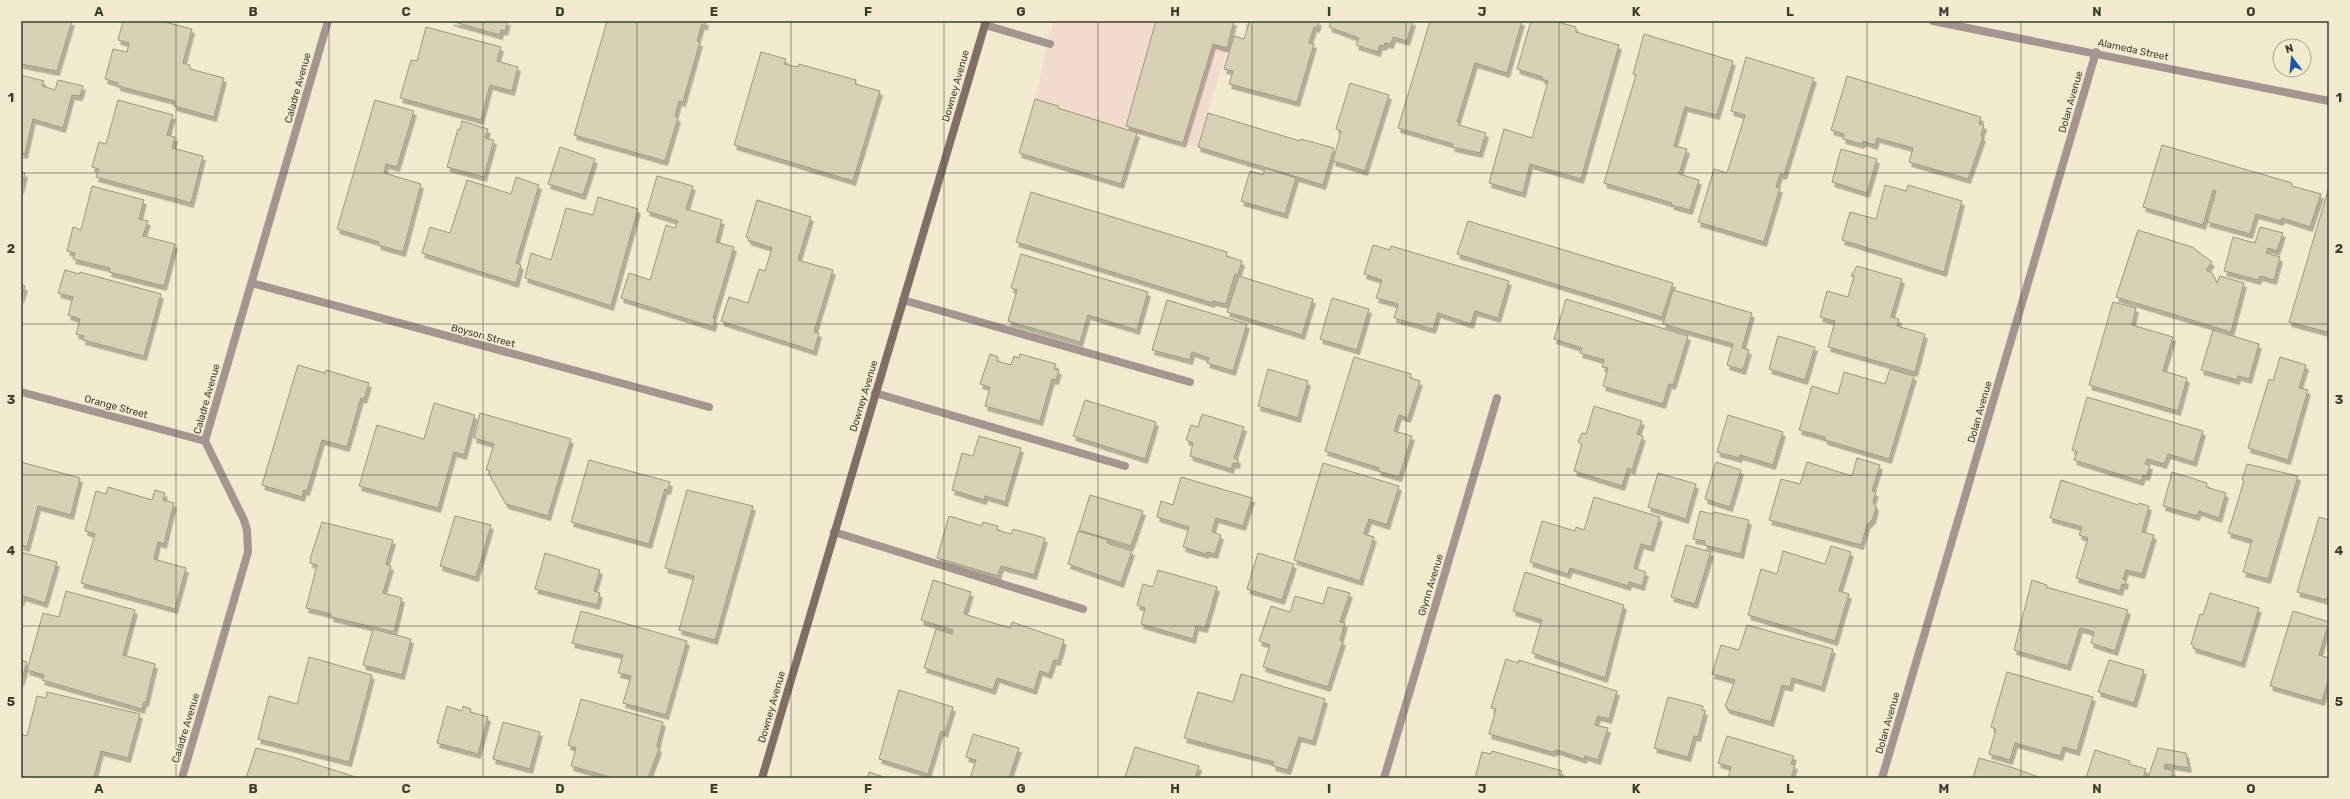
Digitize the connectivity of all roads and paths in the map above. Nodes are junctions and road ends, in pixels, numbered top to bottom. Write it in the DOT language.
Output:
graph roads {
  1 [pos="328,21"];
  2 [pos="1933,21"];
  3 [pos="985,23"];
  4 [pos="1050,44"];
  5 [pos="2096,52"];
  6 [pos="2329,101"];
  7 [pos="252,283"];
  8 [pos="903,300"];
  9 [pos="1190,382"];
  10 [pos="21,392"];
  11 [pos="875,393"];
  12 [pos="1497,398"];
  13 [pos="708,407"];
  14 [pos="205,441"];
  15 [pos="1125,466"];
  16 [pos="834,532"];
  17 [pos="1083,608"];
  18 [pos="182,778"];
  19 [pos="762,778"];
  20 [pos="1384,778"];
  21 [pos="1882,778"];
  1 -- 7 [label="street, Caladre Avenue"];
  2 -- 5 [label="street, Alameda Street"];
  3 -- 4 [label="street"];
  3 -- 8 [label="main road, Downey Avenue"];
  5 -- 6 [label="street, Alameda Street"];
  5 -- 21 [label="street, Dolan Avenue"];
  7 -- 13 [label="street, Boyson Street"];
  7 -- 14 [label="street, Caladre Avenue"];
  8 -- 9 [label="street"];
  8 -- 11 [label="main road, Downey Avenue"];
  10 -- 14 [label="street, Orange Street"];
  11 -- 15 [label="street"];
  11 -- 16 [label="main road, Downey Avenue"];
  12 -- 20 [label="street, Glynn Avenue"];
  14 -- 18 [label="street, Caladre Avenue"];
  16 -- 17 [label="street"];
  16 -- 19 [label="main road, Downey Avenue"];
}
